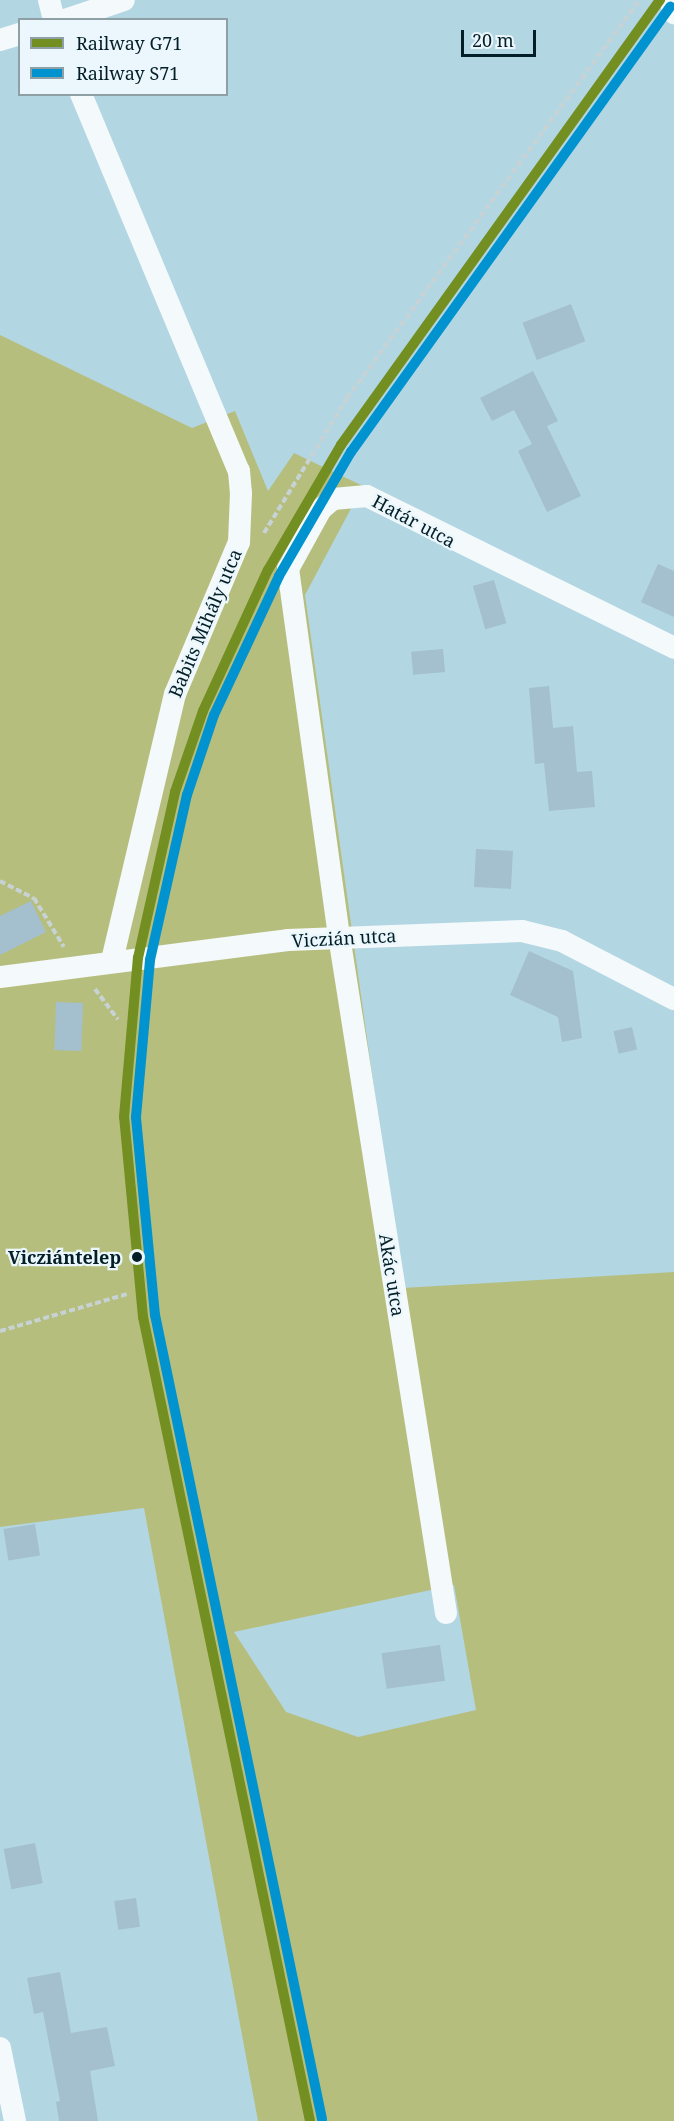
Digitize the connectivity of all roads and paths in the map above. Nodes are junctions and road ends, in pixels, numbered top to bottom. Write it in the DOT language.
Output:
graph roads {
  1 [pos="48,0"];
  2 [pos="124,0"];
  3 [pos="670,0"];
  4 [pos="674,13"];
  5 [pos="53,18"];
  6 [pos="71,18"];
  7 [pos="18,35"];
  8 [pos="0,40"];
  9 [pos="82,96"];
  10 [pos="674,648"];
  11 [pos="339,936"];
  12 [pos="112,962"];
  13 [pos="0,977"];
  14 [pos="674,999"];
  15 [pos="127,1294"];
  16 [pos="0,1331"];
  17 [pos="446,1613"];
  18 [pos="0,2048"];
  19 [pos="15,2121"];
  1 -- 5 [label="street"];
  2 -- 6 [label="street"];
  3 -- 4 [label="street"];
  7 -- 8 [label="street"];
  9 -- 12 [label="street, Babits Mihály utca"];
  10 -- 11 [label="street, Határ utca"];
  11 -- 12 [label="street, Viczián utca"];
  11 -- 14 [label="street, Viczián utca"];
  11 -- 17 [label="street, Akác utca"];
  12 -- 13 [label="street, Viczián utca"];
  15 -- 16 [label="path"];
  18 -- 19 [label="street"];
}
